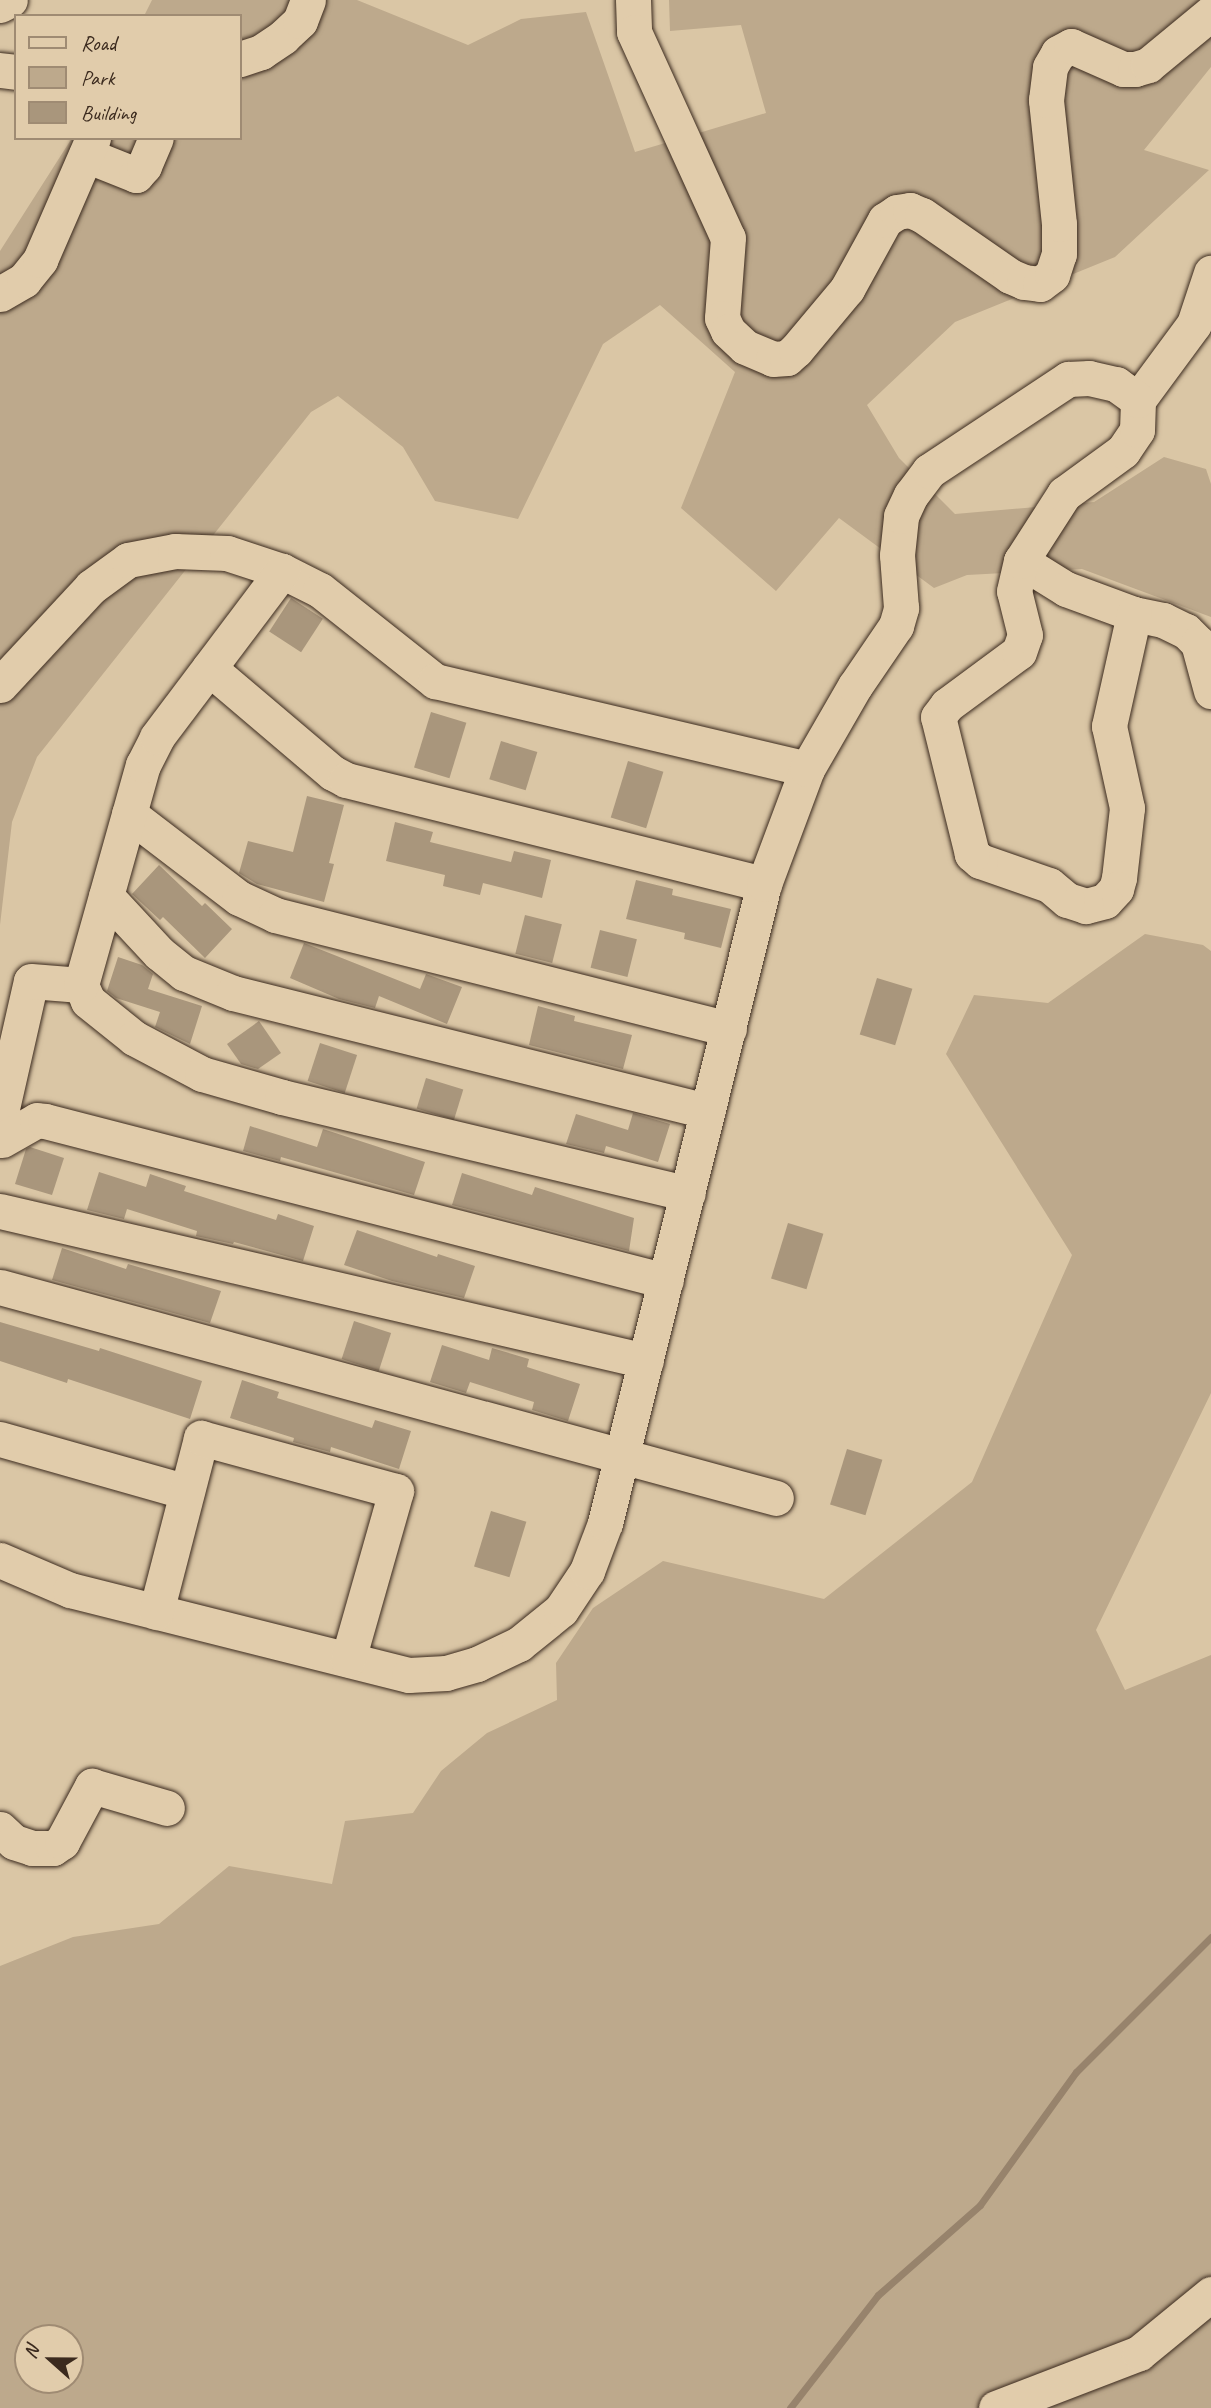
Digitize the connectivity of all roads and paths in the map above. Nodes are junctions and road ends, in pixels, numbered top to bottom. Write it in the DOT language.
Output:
graph roads {
  1 [pos="10,0"];
  2 [pos="308,0"];
  3 [pos="634,0"];
  4 [pos="0,5"];
  5 [pos="1211,13"];
  6 [pos="242,58"];
  7 [pos="155,140"];
  8 [pos="90,147"];
  9 [pos="1211,273"];
  10 [pos="0,295"];
  11 [pos="1138,400"];
  12 [pos="1021,561"];
  13 [pos="282,570"];
  14 [pos="1134,614"];
  15 [pos="209,668"];
  16 [pos="0,685"];
  17 [pos="1211,691"];
  18 [pos="807,769"];
  19 [pos="129,814"];
  20 [pos="764,884"];
  21 [pos="106,896"];
  22 [pos="81,985"];
  23 [pos="729,1029"];
  24 [pos="708,1111"];
  25 [pos="0,1134"];
  26 [pos="688,1194"];
  27 [pos="0,1211"];
  28 [pos="666,1281"];
  29 [pos="0,1287"];
  30 [pos="646,1361"];
  31 [pos="0,1439"];
  32 [pos="621,1458"];
  33 [pos="187,1492"];
  34 [pos="776,1498"];
  35 [pos="0,1560"];
  36 [pos="156,1612"];
  37 [pos="348,1659"];
  38 [pos="167,1808"];
  39 [pos="0,1829"];
  40 [pos="1211,2294"];
  41 [pos="996,2408"];
  1 -- 4 [label="street"];
  2 -- 6 [label="street"];
  3 -- 5 [label="street"];
  7 -- 8 [label="street"];
  8 -- 10 [label="street"];
  9 -- 11 [label="street"];
  11 -- 12 [label="street"];
  11 -- 18 [label="street"];
  12 -- 14 [label="street"];
  12 -- 14 [label="street"];
  13 -- 15 [label="street"];
  13 -- 16 [label="street"];
  13 -- 18 [label="street"];
  14 -- 17 [label="street"];
  15 -- 19 [label="street"];
  15 -- 20 [label="street"];
  18 -- 20 [label="street"];
  19 -- 21 [label="street"];
  19 -- 23 [label="street"];
  20 -- 23 [label="street"];
  21 -- 22 [label="street"];
  21 -- 24 [label="street"];
  22 -- 25 [label="street"];
  22 -- 26 [label="street"];
  23 -- 24 [label="street"];
  24 -- 26 [label="street"];
  25 -- 28 [label="street"];
  26 -- 28 [label="street"];
  27 -- 30 [label="street"];
  28 -- 30 [label="street"];
  29 -- 32 [label="street"];
  30 -- 32 [label="street"];
  31 -- 33 [label="street"];
  32 -- 34 [label="street"];
  32 -- 37 [label="street"];
  33 -- 36 [label="street"];
  33 -- 37 [label="street"];
  35 -- 36 [label="street"];
  36 -- 37 [label="street"];
  38 -- 39 [label="street"];
  40 -- 41 [label="street"];
}
